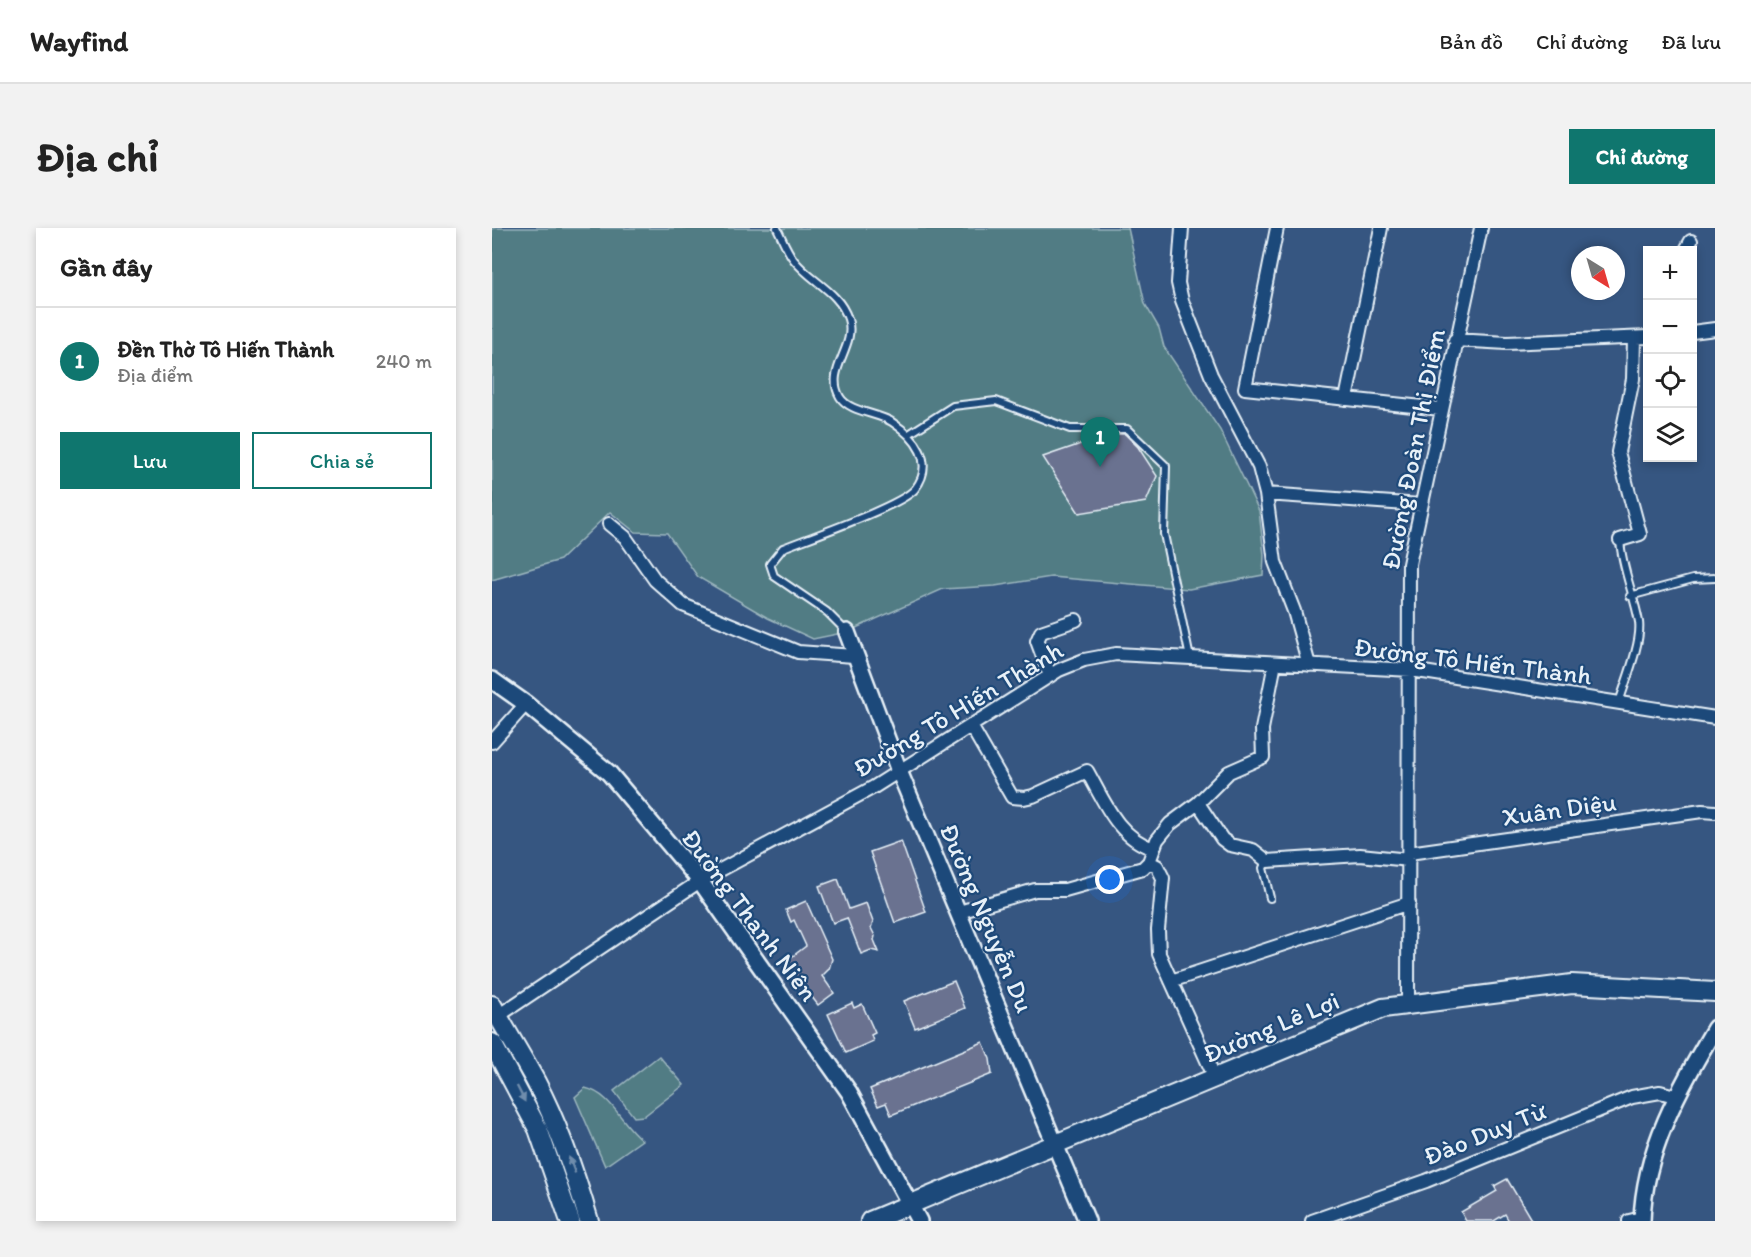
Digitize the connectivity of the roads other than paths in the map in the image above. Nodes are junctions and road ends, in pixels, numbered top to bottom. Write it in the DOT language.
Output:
graph roads {
  1 [pos="777,228"];
  2 [pos="1182,228"];
  3 [pos="1277,228"];
  4 [pos="1381,228"];
  5 [pos="1481,228"];
  6 [pos="1715,329"];
  7 [pos="1697,331"];
  8 [pos="1643,338"];
  9 [pos="1634,339"];
  10 [pos="1455,340"];
  11 [pos="1346,399"];
  12 [pos="1441,409"];
  13 [pos="909,434"];
  14 [pos="1266,494"];
  15 [pos="1421,505"];
  16 [pos="609,524"];
  17 [pos="1620,540"];
  18 [pos="1715,578"];
  19 [pos="1630,596"];
  20 [pos="1076,620"];
  21 [pos="847,632"];
  22 [pos="854,656"];
  23 [pos="1190,658"];
  24 [pos="1275,663"];
  25 [pos="1309,665"];
  26 [pos="1411,670"];
  27 [pos="1050,676"];
  28 [pos="492,680"];
  29 [pos="1619,703"];
  30 [pos="526,704"];
  31 [pos="1715,718"];
  32 [pos="971,726"];
  33 [pos="492,742"];
  34 [pos="899,771"];
  35 [pos="1198,803"];
  36 [pos="1715,812"];
  37 [pos="1154,849"];
  38 [pos="1409,857"];
  39 [pos="1267,861"];
  40 [pos="1149,862"];
  41 [pos="700,881"];
  42 [pos="1270,898"];
  43 [pos="1409,903"];
  44 [pos="959,912"];
  45 [pos="1171,981"];
  46 [pos="1715,992"];
  47 [pos="1408,1005"];
  48 [pos="494,1014"];
  49 [pos="1715,1028"];
  50 [pos="492,1043"];
  51 [pos="1215,1078"];
  52 [pos="1675,1096"];
  53 [pos="1056,1143"];
  54 [pos="912,1203"];
  55 [pos="1638,1220"];
  56 [pos="570,1221"];
  57 [pos="589,1221"];
  58 [pos="870,1221"];
  59 [pos="919,1221"];
  60 [pos="1087,1221"];
  61 [pos="1312,1221"];
  1 -- 13 [label="lane"];
  2 -- 14 [label="street"];
  3 -- 11 [label="street"];
  4 -- 11 [label="street"];
  5 -- 10 [label="street, Đường Đoàn Thị Điểm"];
  6 -- 7 [label="street"];
  8 -- 9 [label="street"];
  9 -- 10 [label="street"];
  9 -- 17 [label="street"];
  10 -- 12 [label="street, Đường Đoàn Thị Điểm"];
  11 -- 12 [label="street"];
  12 -- 15 [label="street, Đường Đoàn Thị Điểm"];
  13 -- 21 [label="lane"];
  13 -- 23 [label="lane"];
  14 -- 15 [label="street"];
  14 -- 25 [label="street"];
  15 -- 26 [label="street, Đường Đoàn Thị Điểm"];
  16 -- 22 [label="street"];
  17 -- 19 [label="lane"];
  18 -- 19 [label="lane"];
  19 -- 29 [label="lane"];
  20 -- 27 [label="street"];
  21 -- 22 [label="street, Đường Nguyễn Du"];
  22 -- 34 [label="street, Đường Nguyễn Du"];
  23 -- 24 [label="street, Đường Tô Hiến Thành"];
  23 -- 27 [label="street, Đường Tô Hiến Thành"];
  24 -- 25 [label="street, Đường Tô Hiến Thành"];
  24 -- 35 [label="street"];
  25 -- 26 [label="street, Đường Tô Hiến Thành"];
  26 -- 29 [label="street, Đường Tô Hiến Thành"];
  26 -- 38 [label="street, Đường Đoàn Thị Điểm"];
  27 -- 32 [label="street, Đường Tô Hiến Thành"];
  28 -- 30 [label="street, Đường Thanh Niên"];
  29 -- 31 [label="street, Đường Tô Hiến Thành"];
  30 -- 33 [label="street"];
  30 -- 41 [label="street, Đường Thanh Niên"];
  32 -- 34 [label="street, Đường Tô Hiến Thành"];
  32 -- 37 [label="street"];
  34 -- 41 [label="street, Đường Tô Hiến Thành"];
  34 -- 44 [label="street, Đường Nguyễn Du"];
  35 -- 37 [label="street"];
  35 -- 39 [label="street"];
  36 -- 38 [label="street, Xuân Diệu"];
  37 -- 40 [label="street"];
  38 -- 39 [label="street, Xuân Diệu"];
  38 -- 43 [label="street, Đường Đoàn Thị Điểm"];
  39 -- 42 [label="lane"];
  40 -- 44 [label="street"];
  40 -- 45 [label="street"];
  41 -- 48 [label="street, Đường Tô Hiến Thành"];
  41 -- 54 [label="street, Đường Thanh Niên"];
  43 -- 45 [label="street"];
  43 -- 47 [label="street, Đường Đoàn Thị Điểm"];
  44 -- 53 [label="street, Đường Nguyễn Du"];
  45 -- 51 [label="street"];
  46 -- 47 [label="main road, Đường Lê Lợi"];
  47 -- 51 [label="main road, Đường Lê Lợi"];
  57 -- 48 [label="main road, one-way"];
  49 -- 52 [label="street"];
  50 -- 56 [label="main road, one-way"];
  51 -- 53 [label="main road, Đường Lê Lợi"];
  52 -- 55 [label="street"];
  52 -- 61 [label="street, Đào Duy Từ"];
  53 -- 54 [label="main road, Đường Lê Lợi"];
  53 -- 60 [label="street, Đường Nguyễn Du"];
  54 -- 58 [label="main road, Đường Lê Lợi"];
  54 -- 59 [label="street, Đường Thanh Niên"];
}
